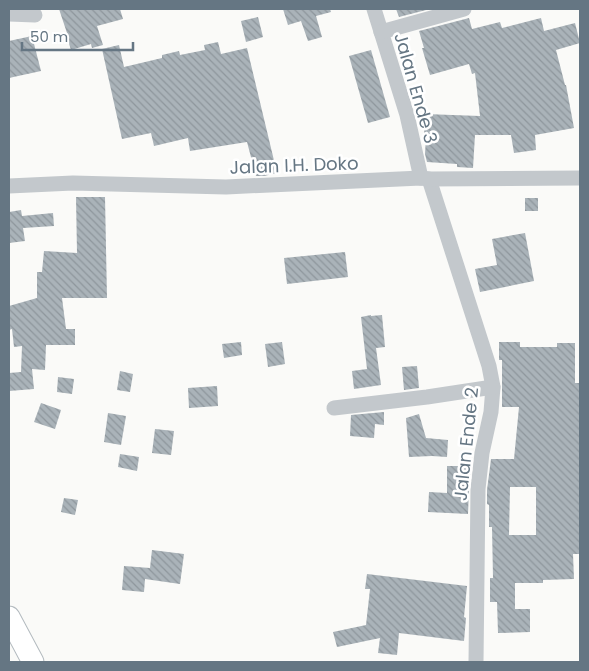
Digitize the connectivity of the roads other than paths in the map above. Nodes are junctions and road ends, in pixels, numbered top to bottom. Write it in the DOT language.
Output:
graph roads {
  1 [pos="374,9"];
  2 [pos="464,9"];
  3 [pos="9,14"];
  4 [pos="35,15"];
  5 [pos="381,32"];
  6 [pos="580,178"];
  7 [pos="425,179"];
  8 [pos="9,186"];
  9 [pos="493,387"];
  10 [pos="334,408"];
  11 [pos="9,617"];
  12 [pos="33,662"];
  13 [pos="479,662"];
  1 -- 5 [label="street, Jalan Ende 3"];
  2 -- 5 [label="street"];
  3 -- 4 [label="street"];
  5 -- 7 [label="street, Jalan Ende 3"];
  6 -- 7 [label="street, Jalan I.H. Doko"];
  7 -- 8 [label="street, Jalan I.H. Doko"];
  7 -- 9 [label="street, Jalan Ende 2"];
  9 -- 10 [label="street"];
  9 -- 13 [label="street, Jalan Ende 2"];
  11 -- 12 [label="street"];
}
